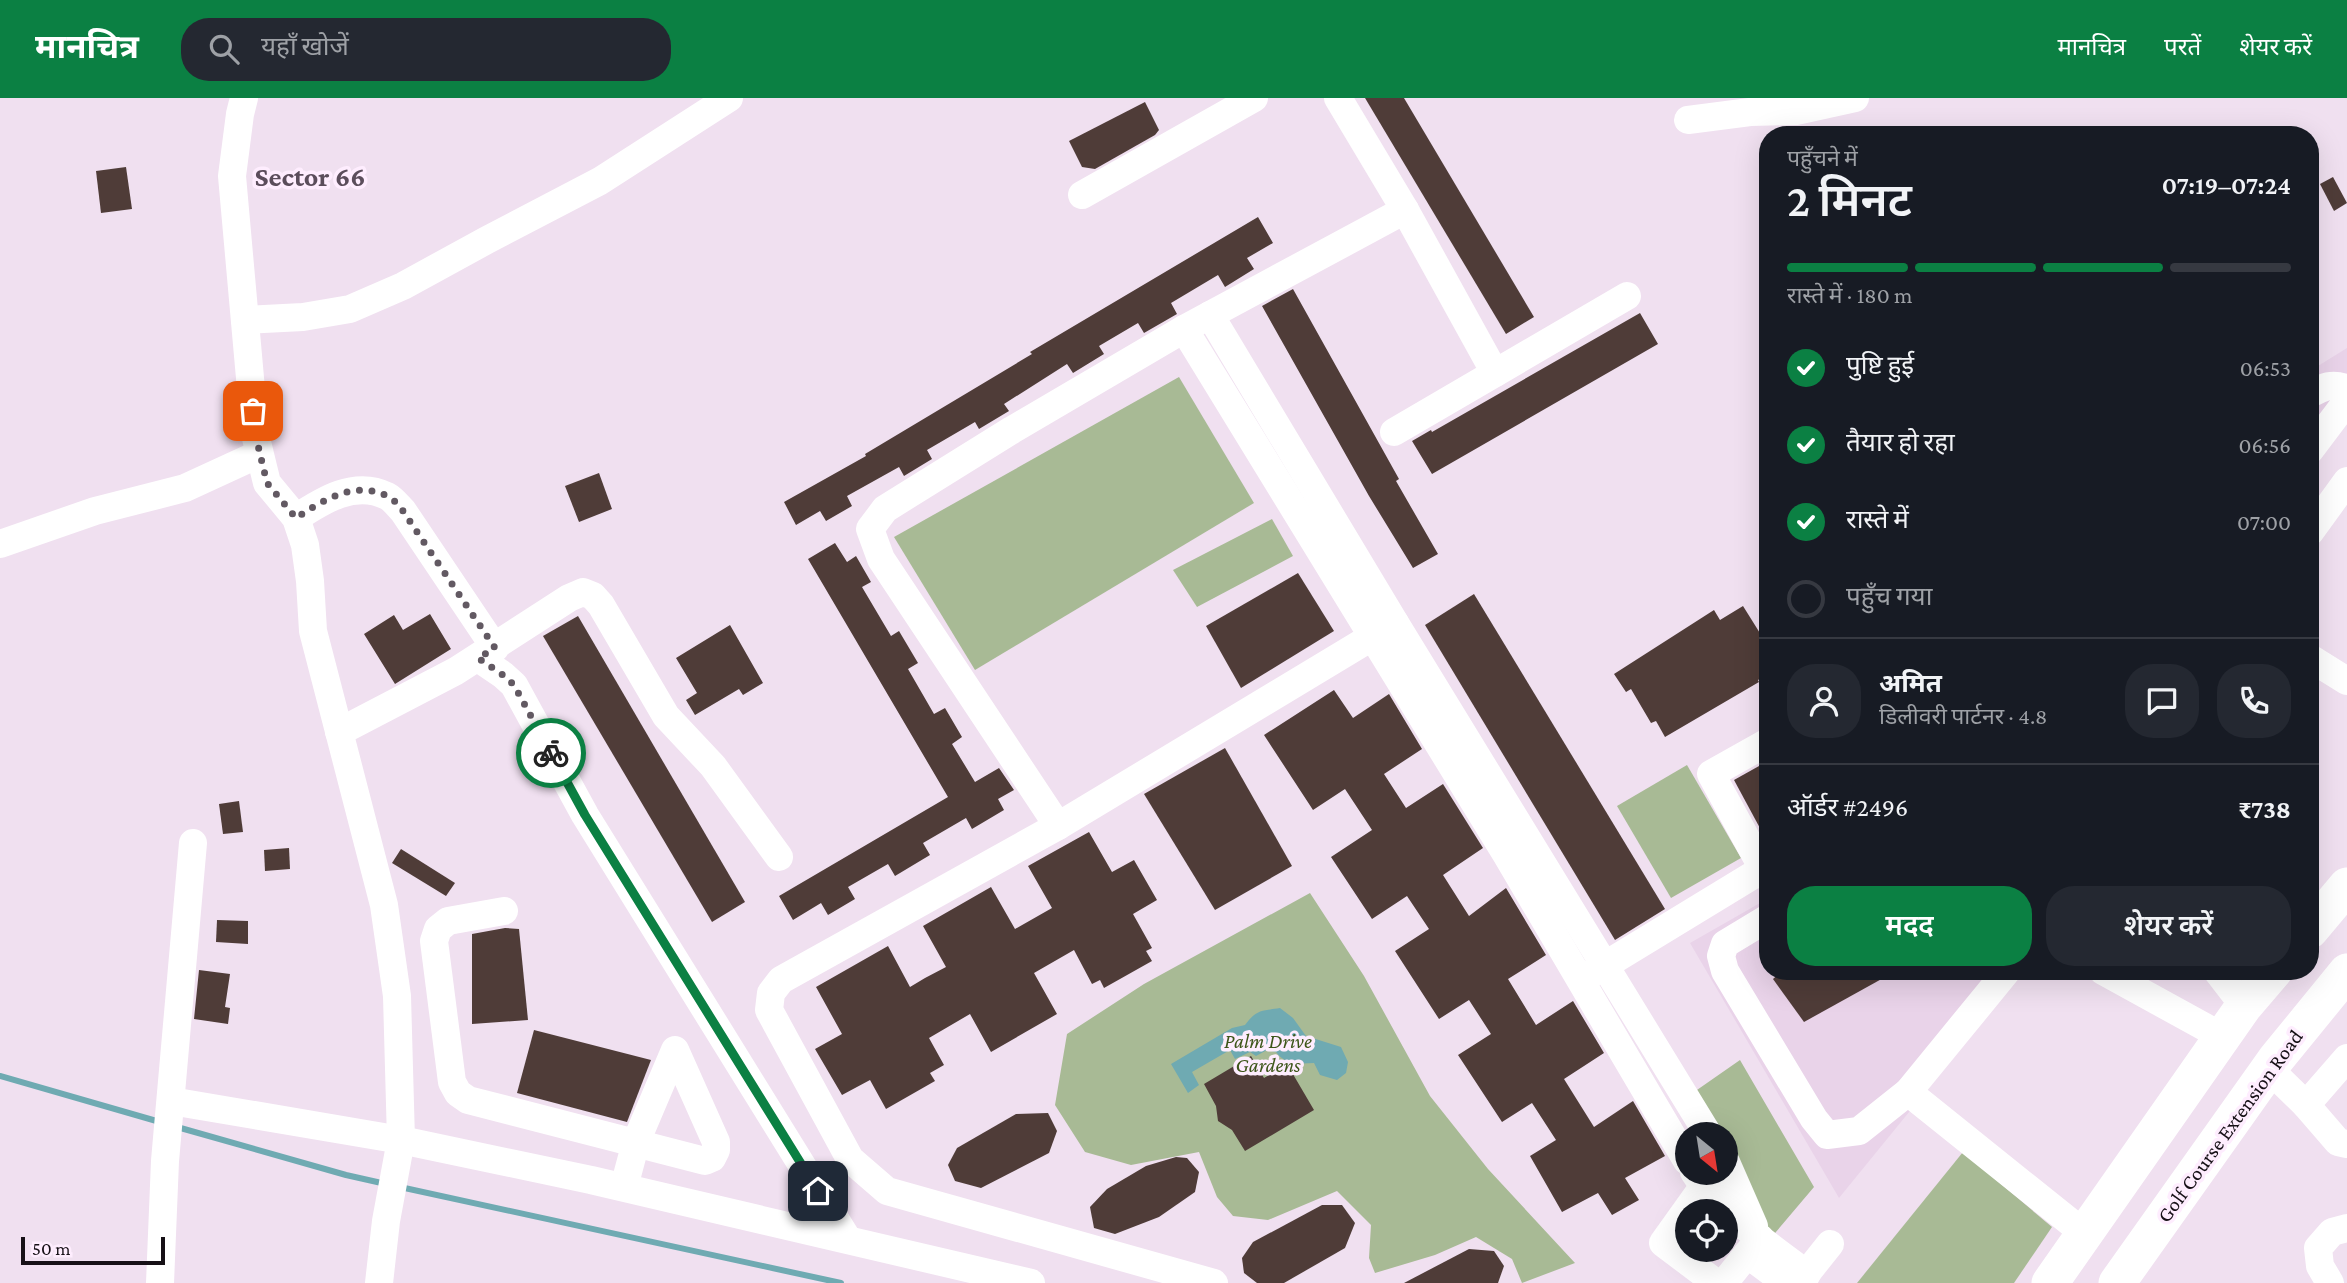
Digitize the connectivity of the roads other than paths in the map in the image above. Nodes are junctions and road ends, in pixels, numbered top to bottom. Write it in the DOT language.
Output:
graph roads {
  1 [pos="244,98"];
  2 [pos="729,98"];
  3 [pos="1254,98"];
  4 [pos="1338,98"];
  5 [pos="1855,98"];
  6 [pos="1688,120"];
  7 [pos="1082,195"];
  8 [pos="1405,210"];
  9 [pos="1627,296"];
  10 [pos="1210,315"];
  11 [pos="244,320"];
  12 [pos="1184,329"];
  13 [pos="1495,373"];
  14 [pos="2319,389"];
  15 [pos="2347,389"];
  16 [pos="2347,401"];
  17 [pos="1394,432"];
  18 [pos="2319,438"];
  19 [pos="259,454"];
  20 [pos="2347,481"];
  21 [pos="296,518"];
  22 [pos="2319,520"];
  23 [pos="0,544"];
  24 [pos="1383,631"];
  25 [pos="487,653"];
  26 [pos="2319,664"];
  27 [pos="2347,681"];
  28 [pos="339,732"];
  29 [pos="1759,747"];
  30 [pos="1058,826"];
  31 [pos="193,843"];
  32 [pos="779,856"];
  33 [pos="1759,863"];
  34 [pos="1759,877"];
  35 [pos="2347,886"];
  36 [pos="2319,909"];
  37 [pos="504,911"];
  38 [pos="1759,923"];
  39 [pos="1605,965"];
  40 [pos="2347,972"];
  41 [pos="1580,980"];
  42 [pos="2000,980"];
  43 [pos="2120,980"];
  44 [pos="2224,980"];
  45 [pos="2266,980"];
  46 [pos="2244,1006"];
  47 [pos="2224,1037"];
  48 [pos="2347,1058"];
  49 [pos="2269,1069"];
  50 [pos="1908,1092"];
  51 [pos="171,1101"];
  52 [pos="2306,1105"];
  53 [pos="1701,1122"];
  54 [pos="401,1140"];
  55 [pos="1675,1141"];
  56 [pos="2347,1144"];
  57 [pos="1696,1185"];
  58 [pos="1701,1185"];
  59 [pos="1729,1185"];
  60 [pos="624,1187"];
  61 [pos="2347,1228"];
  62 [pos="2085,1234"];
  63 [pos="847,1238"];
  64 [pos="1830,1244"];
  65 [pos="1740,1268"];
  66 [pos="1797,1280"];
  67 [pos="160,1283"];
  68 [pos="379,1283"];
  69 [pos="1028,1283"];
  70 [pos="1214,1283"];
  71 [pos="2050,1283"];
  72 [pos="2117,1283"];
  73 [pos="2330,1283"];
  1 -- 11 [label="street"];
  2 -- 11 [label="street"];
  3 -- 7 [label="street"];
  4 -- 8 [label="street"];
  5 -- 6 [label="street"];
  8 -- 10 [label="street"];
  8 -- 13 [label="street"];
  9 -- 13 [label="street"];
  10 -- 12 [label="street"];
  10 -- 24 [label="street"];
  11 -- 19 [label="street"];
  12 -- 24 [label="street"];
  12 -- 30 [label="street"];
  13 -- 17 [label="street"];
  14 -- 15 [label="street"];
  16 -- 18 [label="street"];
  19 -- 21 [label="street"];
  19 -- 23 [label="street"];
  20 -- 22 [label="street"];
  21 -- 25 [label="street"];
  21 -- 28 [label="street"];
  24 -- 30 [label="street"];
  24 -- 39 [label="street"];
  24 -- 41 [label="street"];
  25 -- 28 [label="street"];
  25 -- 32 [label="street"];
  25 -- 63 [label="street"];
  26 -- 27 [label="street"];
  28 -- 54 [label="street"];
  29 -- 33 [label="street"];
  30 -- 70 [label="street"];
  31 -- 51 [label="street"];
  34 -- 39 [label="street"];
  35 -- 36 [label="main road"];
  37 -- 60 [label="street"];
  38 -- 50 [label="street"];
  39 -- 41 [label="street"];
  39 -- 53 [label="street"];
  40 -- 49 [label="main road, Golf Course Extension Road"];
  41 -- 55 [label="street"];
  42 -- 50 [label="street"];
  43 -- 47 [label="street"];
  44 -- 46 [label="street"];
  45 -- 46 [label="main road"];
  46 -- 47 [label="main road"];
  47 -- 62 [label="main road"];
  48 -- 52 [label="street"];
  49 -- 52 [label="street"];
  49 -- 72 [label="main road, Golf Course Extension Road"];
  50 -- 62 [label="street"];
  51 -- 54 [label="street"];
  51 -- 67 [label="street"];
  52 -- 56 [label="street"];
  54 -- 60 [label="street"];
  54 -- 68 [label="street"];
  57 -- 65 [label="street"];
  58 -- 65 [label="street"];
  59 -- 65 [label="street"];
  60 -- 63 [label="street"];
  61 -- 73 [label="street"];
  62 -- 71 [label="main road"];
  63 -- 69 [label="street"];
  64 -- 66 [label="street"];
  65 -- 66 [label="street"];
}
